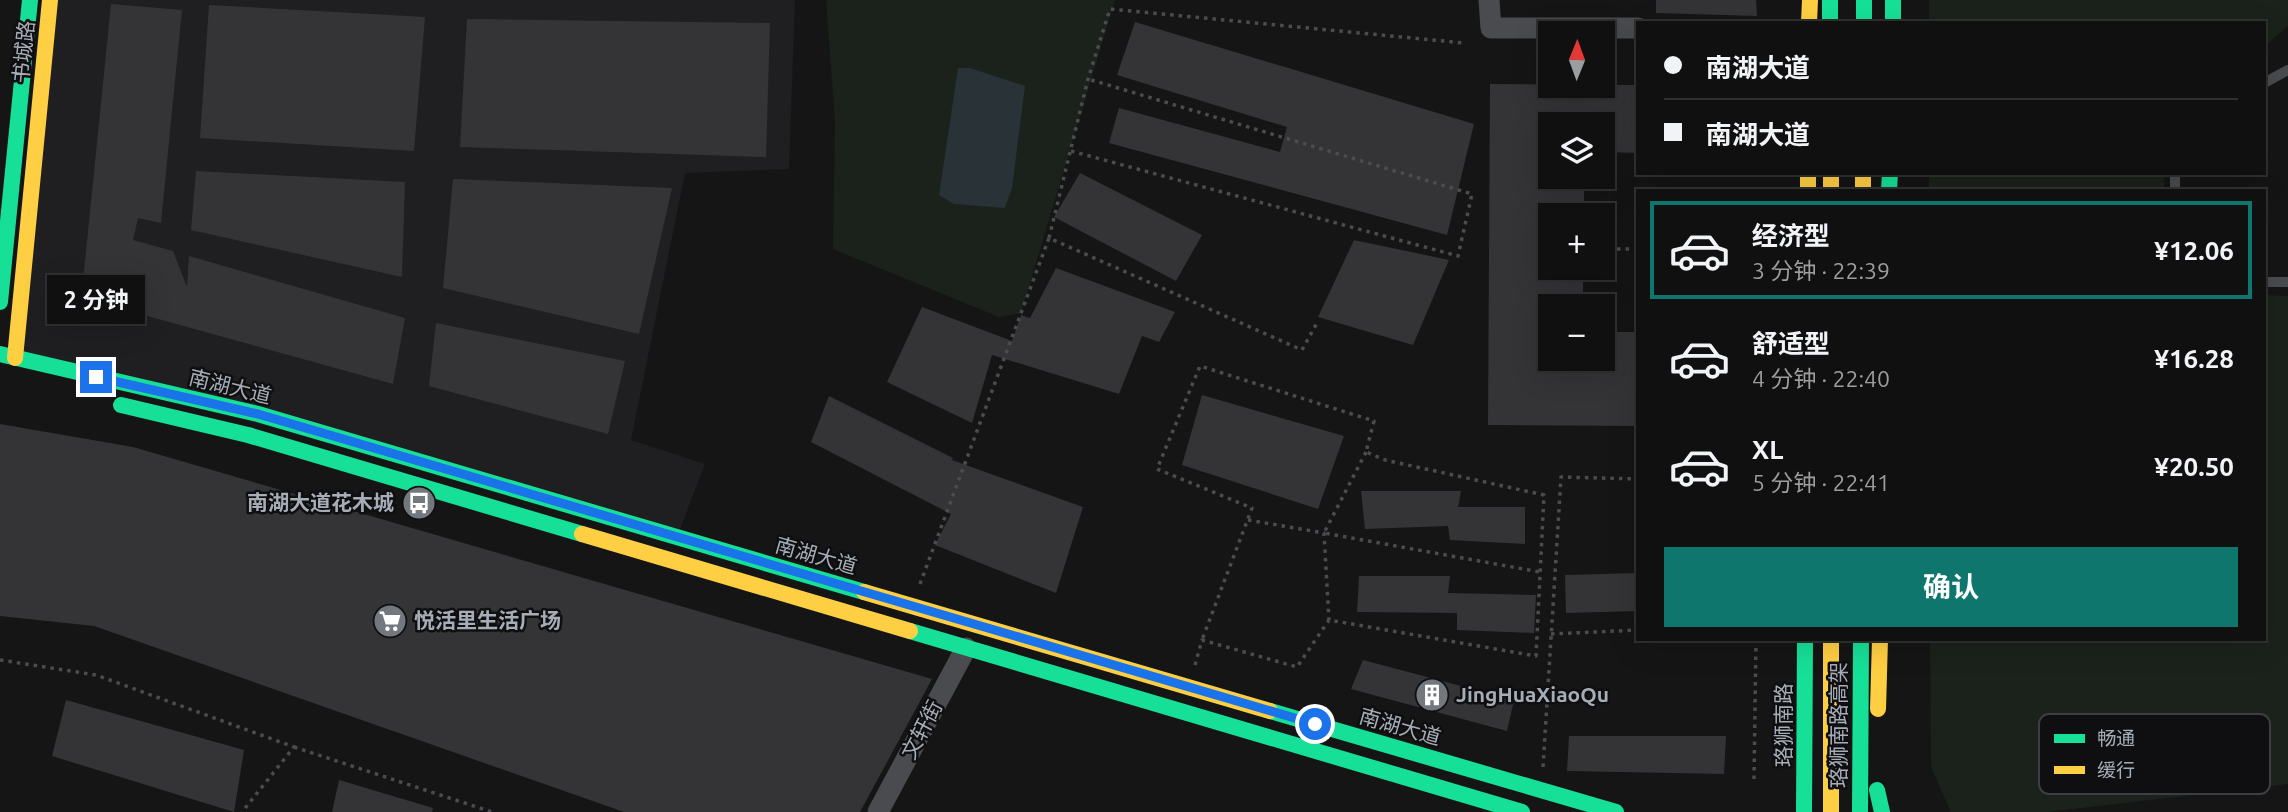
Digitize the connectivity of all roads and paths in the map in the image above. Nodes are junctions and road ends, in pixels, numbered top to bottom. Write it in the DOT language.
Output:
graph roads {
  1 [pos="30,0"];
  2 [pos="50,0"];
  3 [pos="1489,0"];
  4 [pos="1810,0"];
  5 [pos="1830,0"];
  6 [pos="1864,0"];
  7 [pos="1893,0"];
  8 [pos="1809,21"];
  9 [pos="1830,21"];
  10 [pos="1864,21"];
  11 [pos="1893,21"];
  12 [pos="1636,28"];
  13 [pos="1464,43"];
  14 [pos="2288,70"];
  15 [pos="1088,79"];
  16 [pos="2266,82"];
  17 [pos="1071,151"];
  18 [pos="1049,237"];
  19 [pos="1636,248"];
  20 [pos="1618,249"];
  21 [pos="2266,282"];
  22 [pos="2288,282"];
  23 [pos="0,302"];
  24 [pos="1318,321"];
  25 [pos="8,356"];
  26 [pos="104,401"];
  27 [pos="1366,452"];
  28 [pos="1636,479"];
  29 [pos="1248,520"];
  30 [pos="1324,533"];
  31 [pos="1540,572"];
  32 [pos="912,606"];
  33 [pos="1329,620"];
  34 [pos="1636,631"];
  35 [pos="1551,634"];
  36 [pos="1202,640"];
  37 [pos="1756,641"];
  38 [pos="1805,641"];
  39 [pos="1831,641"];
  40 [pos="1861,641"];
  41 [pos="1880,641"];
  42 [pos="967,648"];
  43 [pos="0,660"];
  44 [pos="1188,687"];
  45 [pos="1878,721"];
  46 [pos="294,747"];
  47 [pos="1754,779"];
  48 [pos="1877,783"];
  49 [pos="1542,790"];
  50 [pos="242,812"];
  51 [pos="492,812"];
  52 [pos="878,812"];
  53 [pos="1522,812"];
  54 [pos="1616,812"];
  55 [pos="1804,812"];
  56 [pos="1832,812"];
  57 [pos="1860,812"];
  58 [pos="1880,812"];
  1 -- 23 [label="main road, 书城路"];
  2 -- 25 [label="main road, 书城路"];
  3 -- 12 [label="street"];
  4 -- 8 [label="main road"];
  5 -- 9 [label="main road"];
  6 -- 10 [label="main road"];
  7 -- 11 [label="main road"];
  13 -- 15 [label="path"];
  14 -- 16 [label="lane"];
  15 -- 17 [label="path"];
  15 -- 17 [label="path"];
  17 -- 18 [label="path"];
  18 -- 24 [label="path"];
  18 -- 32 [label="path"];
  19 -- 20 [label="path"];
  21 -- 22 [label="lane"];
  25 -- 32 [label="main road, 南湖大道"];
  26 -- 42 [label="main road, 南湖大道"];
  27 -- 29 [label="path"];
  27 -- 30 [label="path"];
  27 -- 31 [label="path"];
  28 -- 35 [label="path"];
  29 -- 30 [label="path"];
  29 -- 36 [label="path"];
  30 -- 31 [label="path"];
  30 -- 33 [label="path"];
  31 -- 33 [label="path"];
  32 -- 44 [label="main road, 南湖大道"];
  33 -- 36 [label="path"];
  34 -- 35 [label="path"];
  35 -- 49 [label="path"];
  36 -- 44 [label="path"];
  37 -- 47 [label="path"];
  38 -- 55 [label="main road, 珞狮南路"];
  39 -- 56 [label="main road, 珞狮南路高架"];
  40 -- 57 [label="main road, 珞狮南路高架"];
  41 -- 45 [label="main road"];
  42 -- 52 [label="street, 文轩街"];
  42 -- 53 [label="main road, 南湖大道"];
  43 -- 46 [label="path"];
  44 -- 49 [label="main road, 南湖大道"];
  46 -- 50 [label="path"];
  46 -- 51 [label="path"];
  48 -- 58 [label="main road"];
  49 -- 54 [label="main road, 南湖大道"];
}
